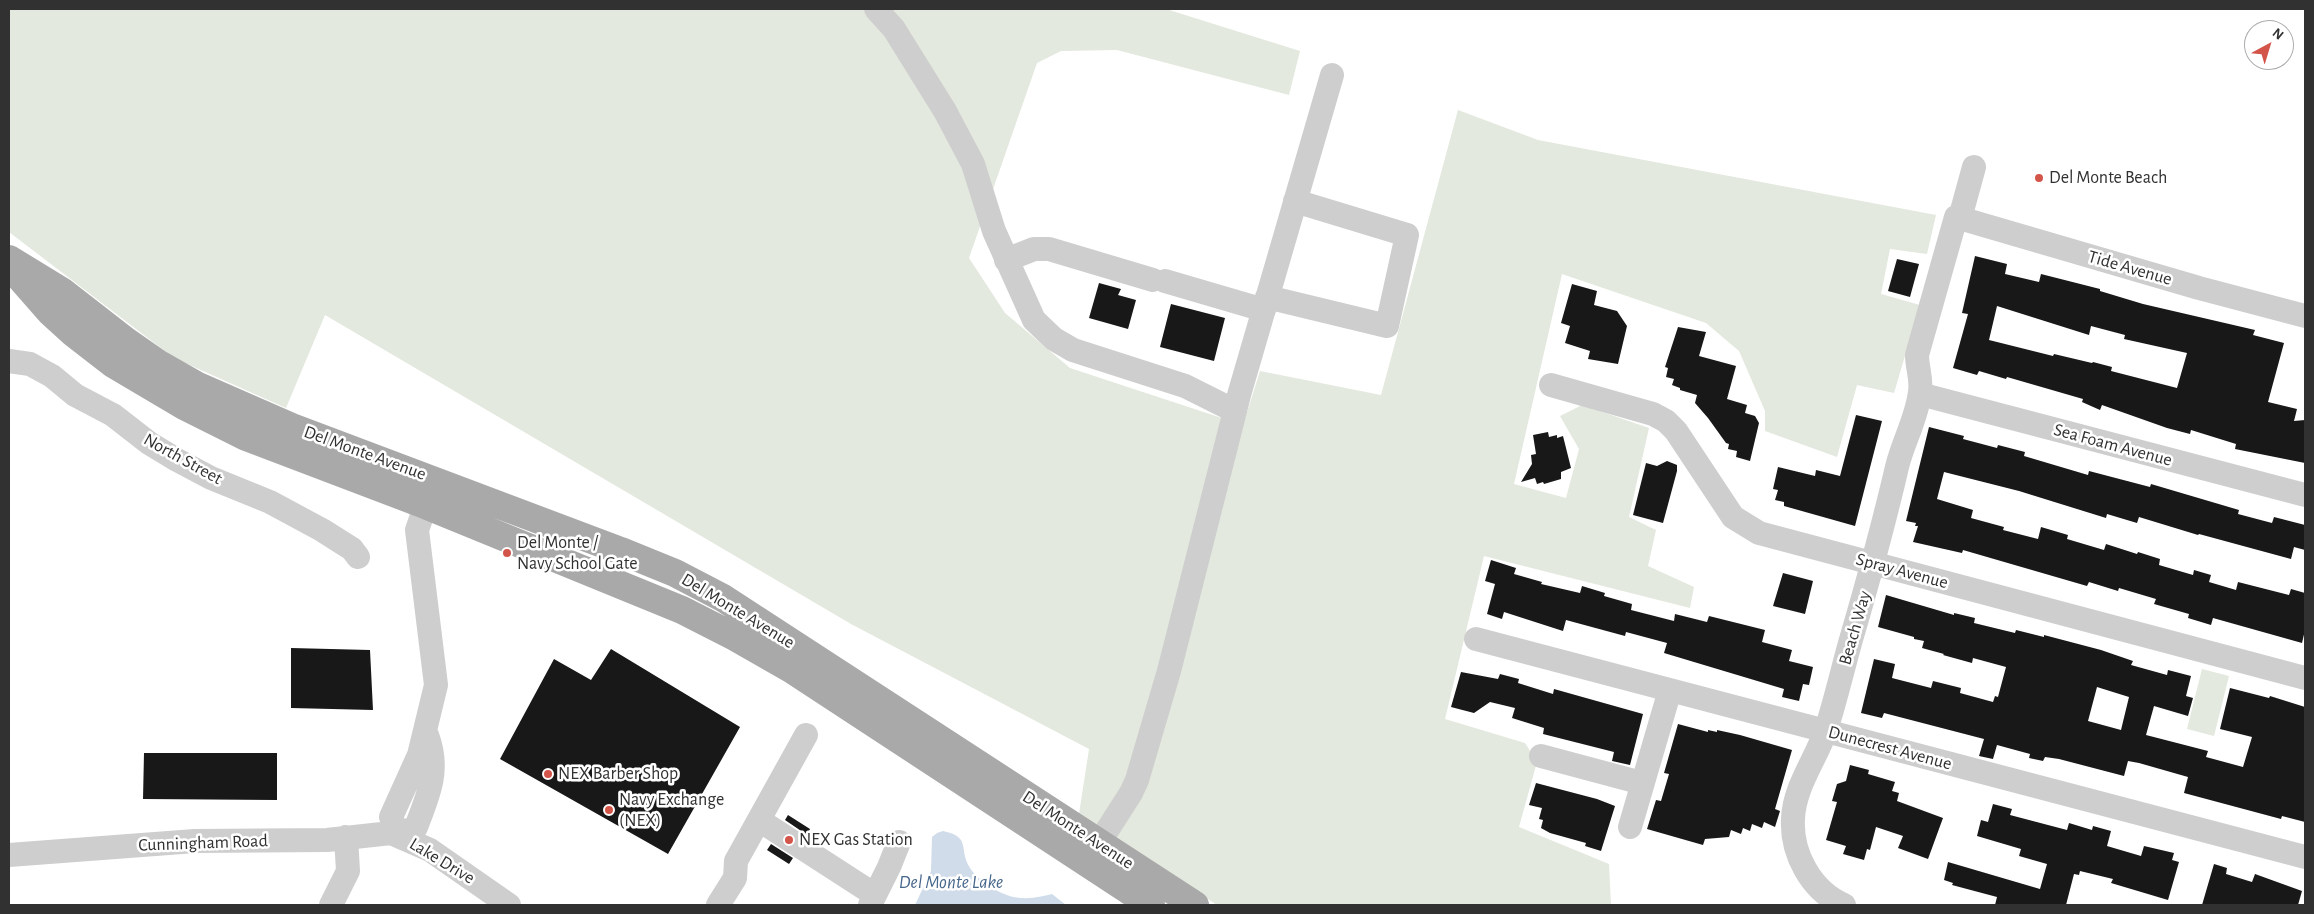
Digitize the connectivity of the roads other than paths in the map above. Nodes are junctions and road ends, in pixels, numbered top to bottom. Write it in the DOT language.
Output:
graph roads {
  1 [pos="876,9"];
  2 [pos="1332,75"];
  3 [pos="1974,167"];
  4 [pos="1295,202"];
  5 [pos="1958,218"];
  6 [pos="9,259"];
  7 [pos="1006,260"];
  8 [pos="9,266"];
  9 [pos="1265,304"];
  10 [pos="2305,316"];
  11 [pos="9,361"];
  12 [pos="1551,385"];
  13 [pos="1920,394"];
  14 [pos="1235,411"];
  15 [pos="435,479"];
  16 [pos="2305,496"];
  17 [pos="425,505"];
  18 [pos="358,557"];
  19 [pos="1873,564"];
  20 [pos="1476,639"];
  21 [pos="2305,678"];
  22 [pos="1670,690"];
  23 [pos="1825,732"];
  24 [pos="806,735"];
  25 [pos="1541,756"];
  26 [pos="1642,783"];
  27 [pos="759,820"];
  28 [pos="1630,827"];
  29 [pos="398,835"];
  30 [pos="346,837"];
  31 [pos="899,842"];
  32 [pos="1099,843"];
  33 [pos="9,855"];
  34 [pos="2305,857"];
  35 [pos="872,900"];
  36 [pos="331,905"];
  37 [pos="509,905"];
  38 [pos="718,905"];
  39 [pos="1151,905"];
  40 [pos="1195,905"];
  41 [pos="1844,905"];
  1 -- 7 [label="street"];
  2 -- 4 [label="street"];
  3 -- 5 [label="street, Beach Way"];
  4 -- 9 [label="street"];
  4 -- 9 [label="street"];
  5 -- 10 [label="street, Tide Avenue"];
  5 -- 13 [label="street, Beach Way"];
  6 -- 15 [label="main road, Del Monte Avenue"];
  7 -- 9 [label="street"];
  7 -- 14 [label="street"];
  8 -- 17 [label="main road, Del Monte Avenue"];
  9 -- 14 [label="street"];
  11 -- 18 [label="street, North Street"];
  12 -- 19 [label="street, Spray Avenue"];
  13 -- 16 [label="street, Sea Foam Avenue"];
  13 -- 19 [label="street, Beach Way"];
  14 -- 32 [label="street"];
  15 -- 17 [label="street"];
  15 -- 32 [label="main road, Del Monte Avenue"];
  17 -- 29 [label="street"];
  17 -- 39 [label="main road, Del Monte Avenue"];
  19 -- 21 [label="street, Spray Avenue"];
  19 -- 23 [label="street, Beach Way"];
  20 -- 22 [label="street, Dunecrest Avenue"];
  22 -- 23 [label="street, Dunecrest Avenue"];
  22 -- 26 [label="street"];
  23 -- 34 [label="street, Dunecrest Avenue"];
  23 -- 41 [label="street, Beach Way"];
  24 -- 27 [label="street"];
  25 -- 26 [label="street"];
  26 -- 28 [label="street"];
  27 -- 35 [label="street"];
  27 -- 38 [label="street"];
  29 -- 30 [label="street, Cunningham Road"];
  29 -- 37 [label="street, Lake Drive"];
  30 -- 33 [label="street, Cunningham Road"];
  30 -- 36 [label="street"];
  31 -- 35 [label="street"];
  32 -- 40 [label="main road, Del Monte Avenue"];
}
